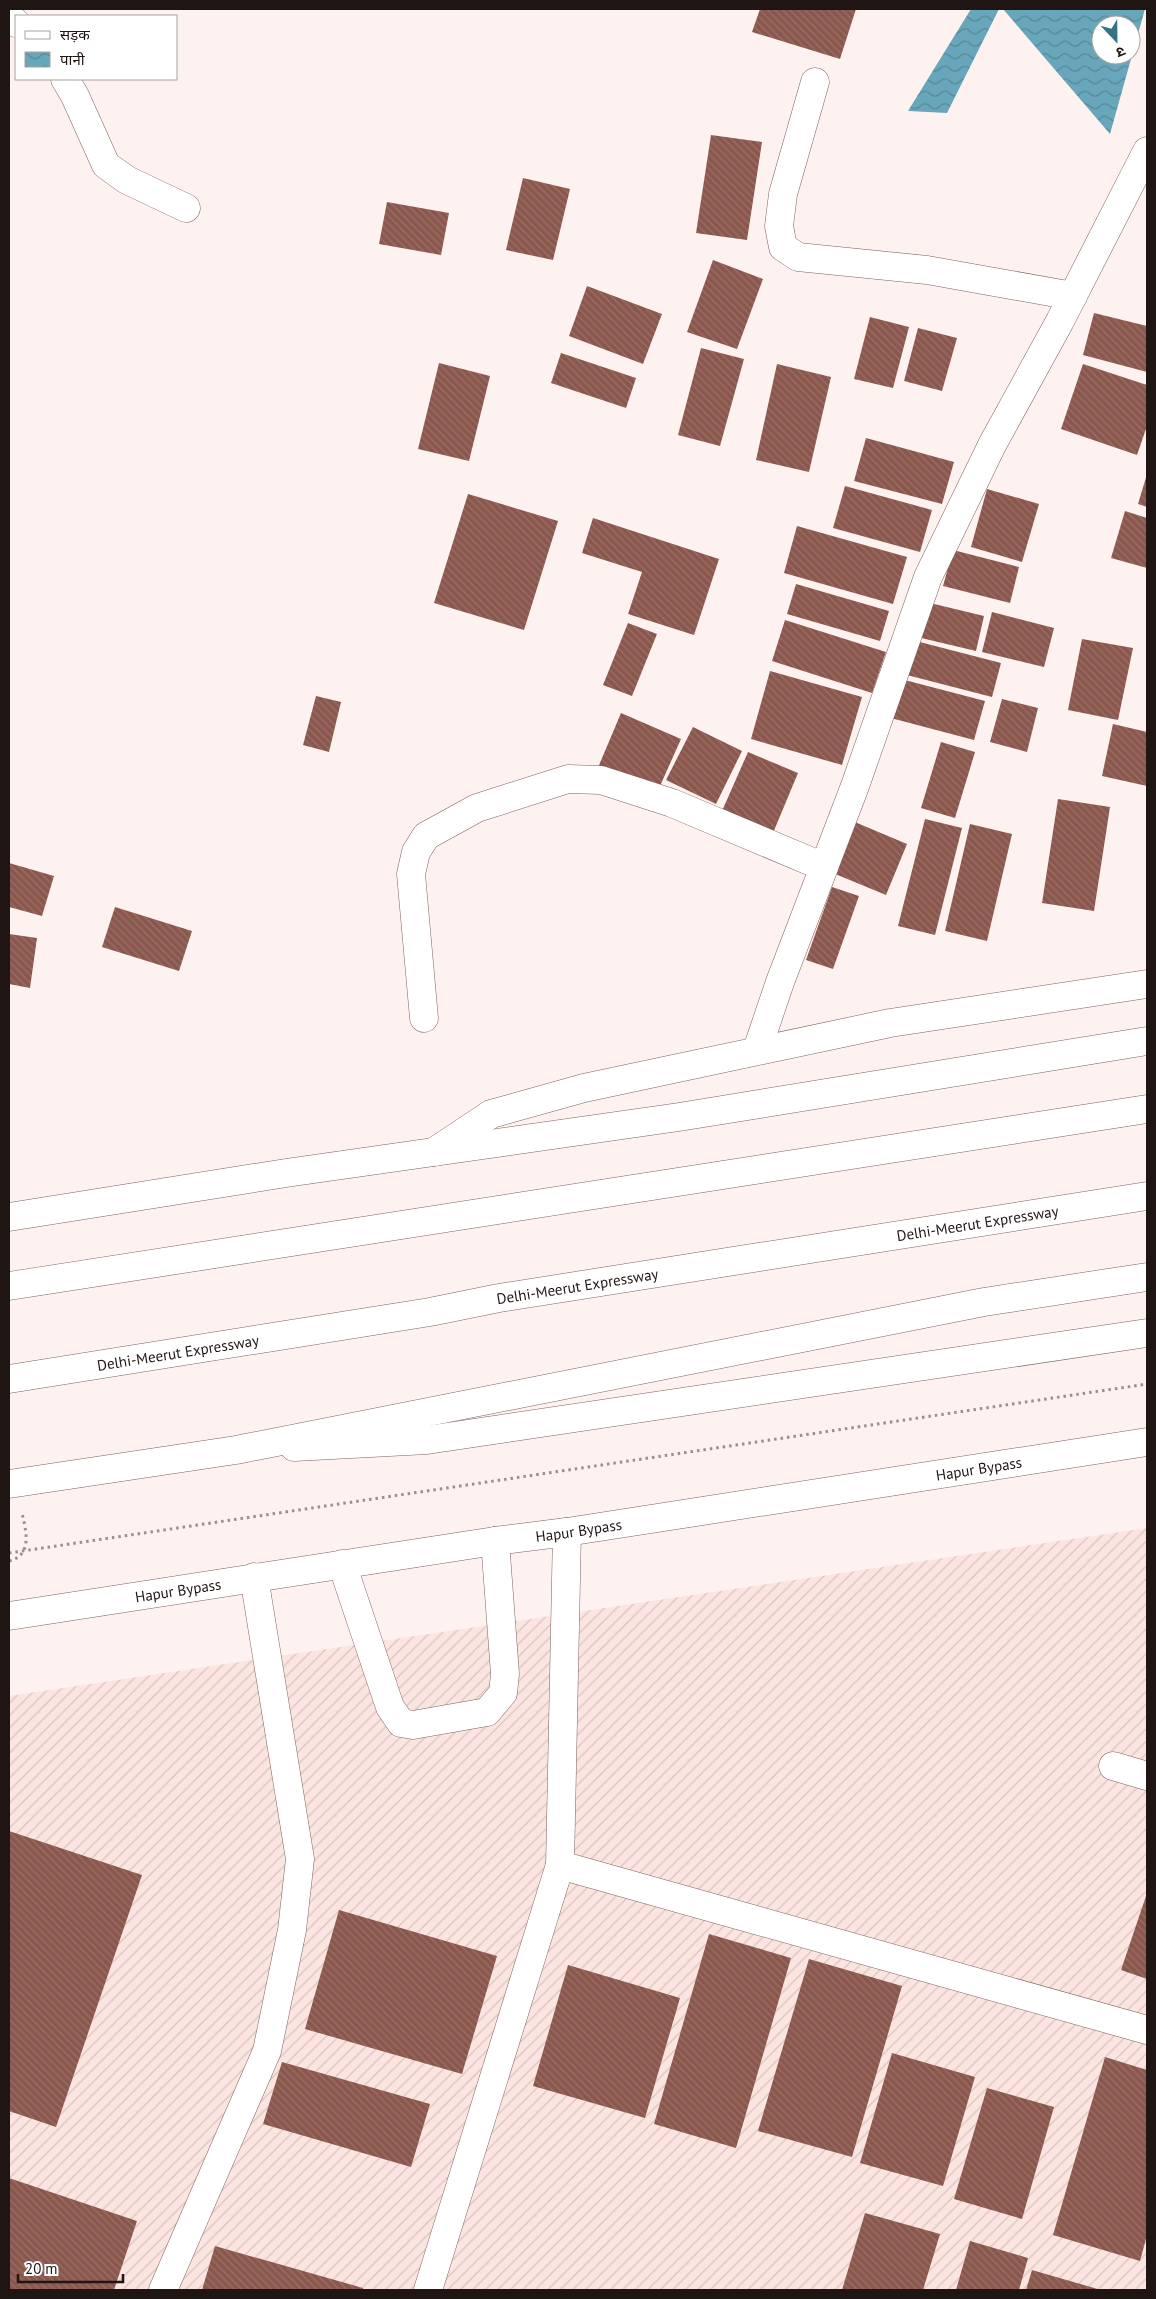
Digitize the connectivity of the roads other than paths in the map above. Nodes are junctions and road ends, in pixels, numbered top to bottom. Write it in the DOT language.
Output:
graph roads {
  1 [pos="65,80"];
  2 [pos="815,82"];
  3 [pos="1147,151"];
  4 [pos="186,208"];
  5 [pos="1073,296"];
  6 [pos="824,867"];
  7 [pos="1147,984"];
  8 [pos="424,1018"];
  9 [pos="1147,1041"];
  10 [pos="758,1050"];
  11 [pos="1147,1109"];
  12 [pos="434,1152"];
  13 [pos="1147,1196"];
  14 [pos="9,1217"];
  15 [pos="1147,1277"];
  16 [pos="9,1286"];
  17 [pos="1147,1333"];
  18 [pos="9,1379"];
  19 [pos="1147,1442"];
  20 [pos="236,1450"];
  21 [pos="13,1483"];
  22 [pos="567,1532"];
  23 [pos="494,1541"];
  24 [pos="342,1564"];
  25 [pos="254,1577"];
  26 [pos="9,1616"];
  27 [pos="1113,1766"];
  28 [pos="1147,1776"];
  29 [pos="560,1865"];
  30 [pos="1147,2030"];
  31 [pos="436,2288"];
  32 [pos="163,2290"];
  1 -- 4 [label="main road"];
  2 -- 5 [label="main road"];
  3 -- 5 [label="main road"];
  5 -- 6 [label="main road"];
  6 -- 8 [label="main road"];
  6 -- 10 [label="main road"];
  7 -- 10 [label="main road"];
  9 -- 12 [label="main road"];
  10 -- 12 [label="main road"];
  11 -- 16 [label="main road"];
  12 -- 14 [label="main road"];
  13 -- 18 [label="main road, Delhi-Meerut Expressway"];
  15 -- 20 [label="main road"];
  17 -- 20 [label="main road"];
  19 -- 22 [label="main road, Hapur Bypass"];
  20 -- 21 [label="main road"];
  22 -- 23 [label="main road, Hapur Bypass"];
  22 -- 29 [label="main road"];
  23 -- 24 [label="main road, Hapur Bypass"];
  23 -- 24 [label="main road"];
  24 -- 25 [label="main road, Hapur Bypass"];
  25 -- 26 [label="main road, Hapur Bypass"];
  25 -- 32 [label="main road"];
  27 -- 28 [label="main road"];
  29 -- 30 [label="main road"];
  29 -- 31 [label="main road"];
}
